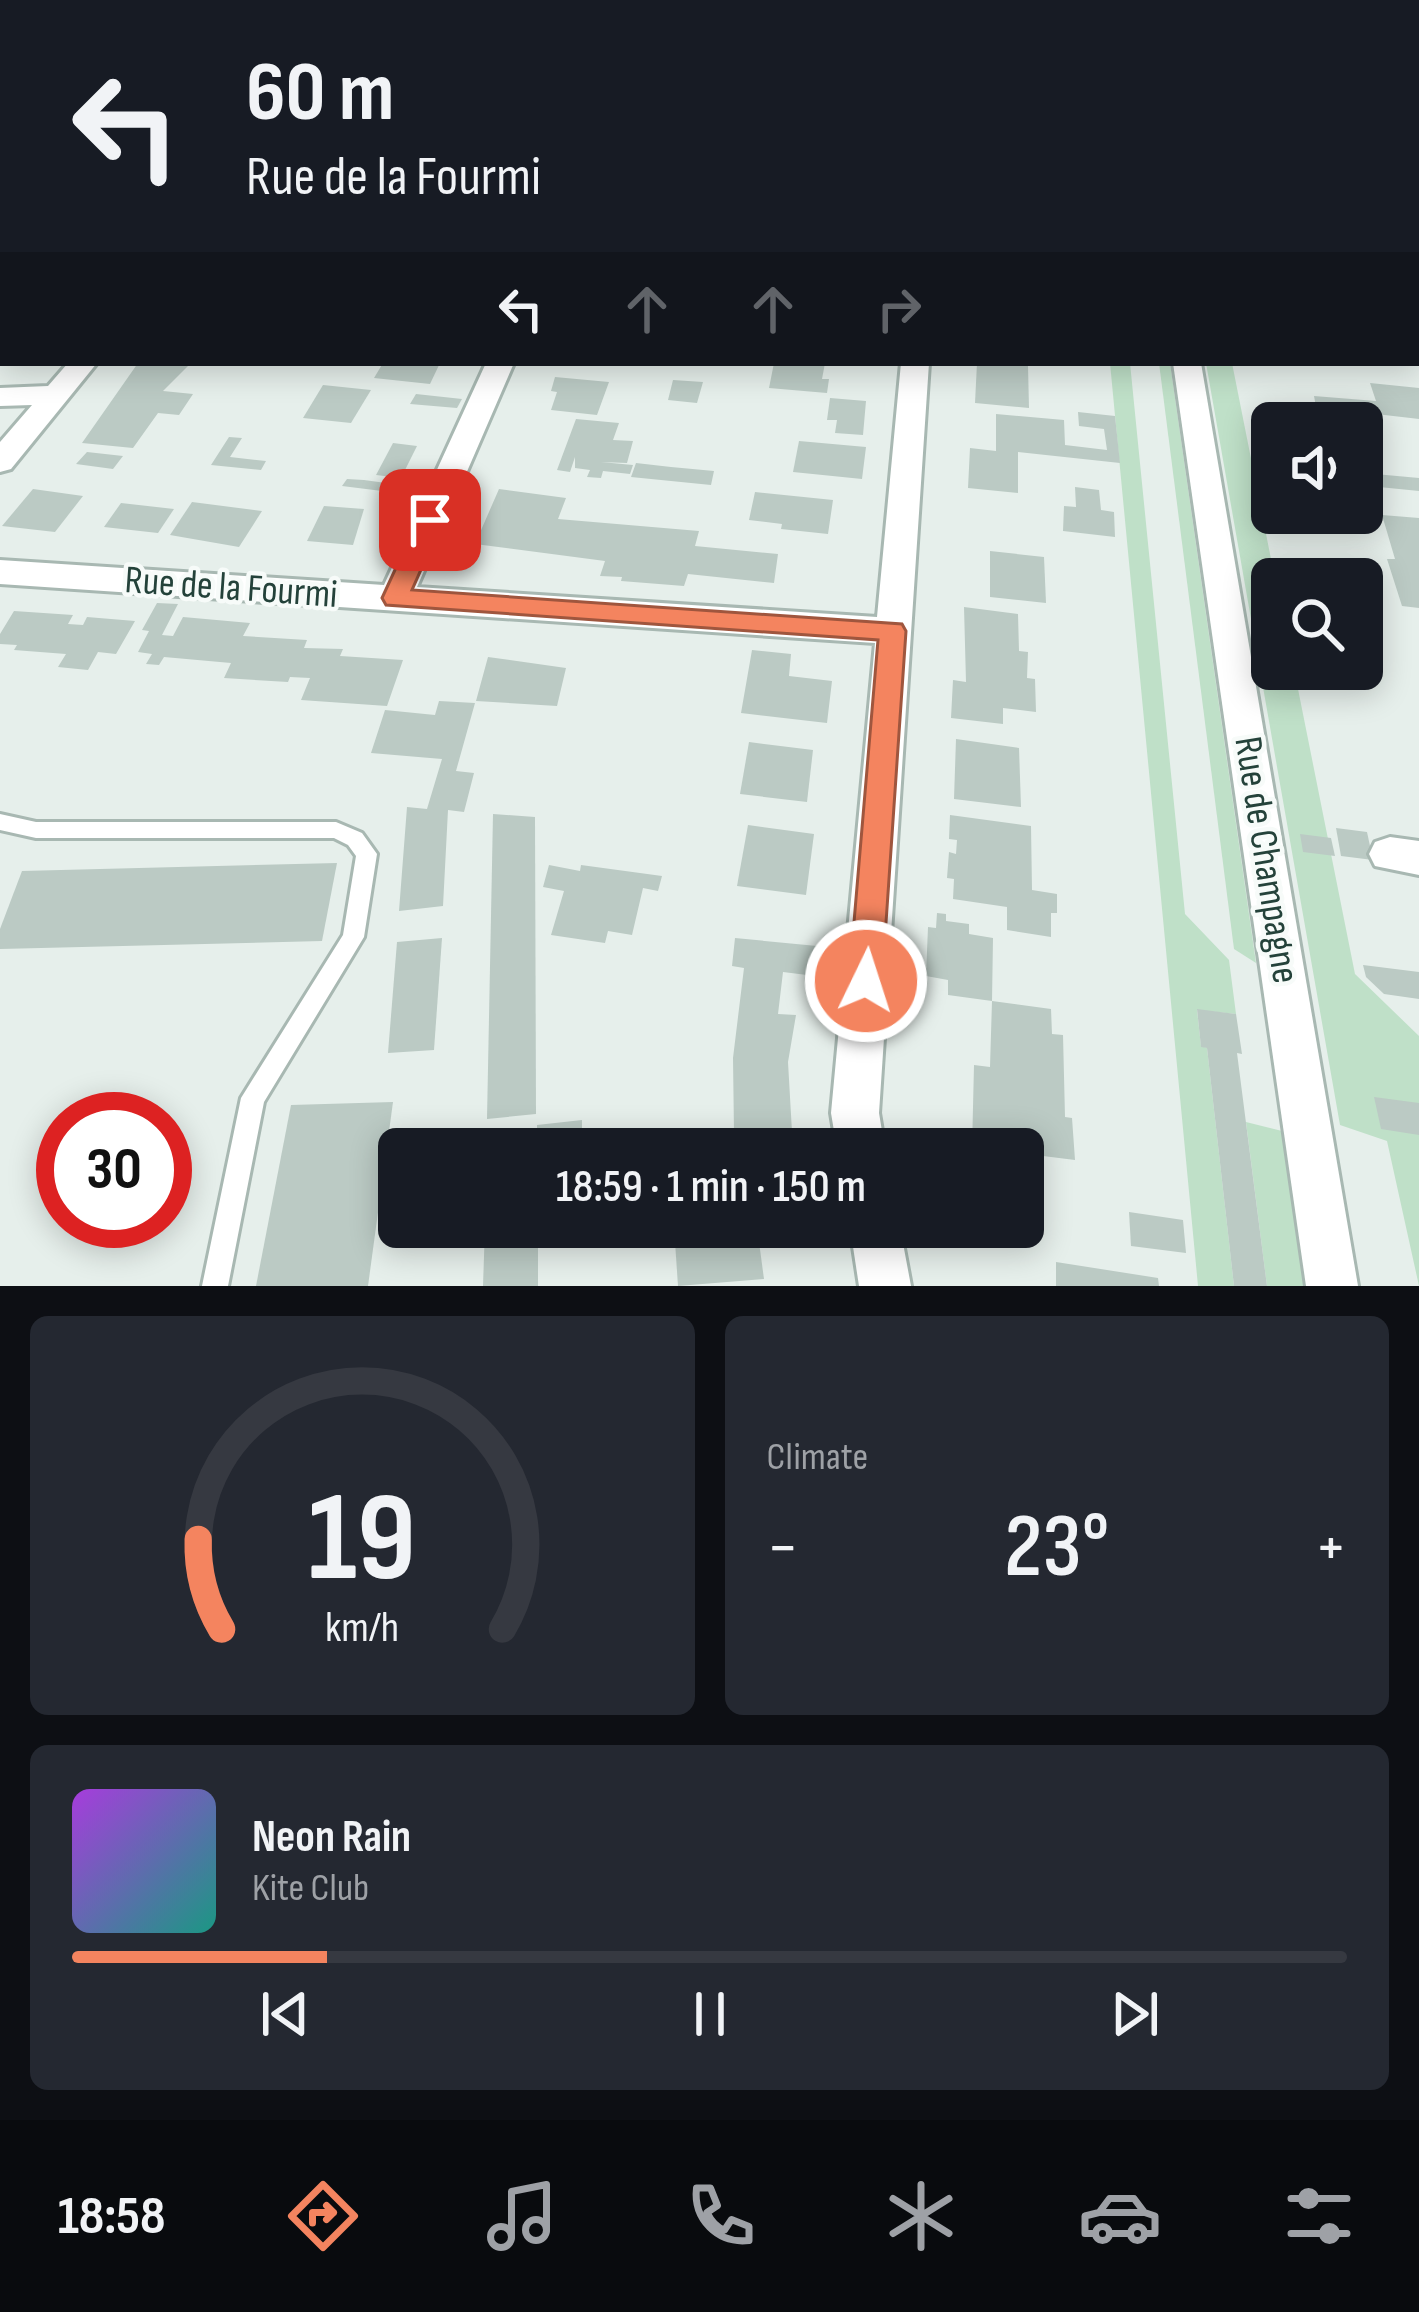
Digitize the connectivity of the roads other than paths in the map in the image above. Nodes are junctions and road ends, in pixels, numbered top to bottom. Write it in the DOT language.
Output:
graph roads {
  1 [pos="80,366"];
  2 [pos="499,366"];
  3 [pos="915,366"];
  4 [pos="1187,366"];
  5 [pos="56,395"];
  6 [pos="0,397"];
  7 [pos="0,462"];
  8 [pos="0,572"];
  9 [pos="395,598"];
  10 [pos="893,631"];
  11 [pos="0,822"];
  12 [pos="858,1128"];
  13 [pos="879,1248"];
  14 [pos="215,1286"];
  15 [pos="885,1286"];
  16 [pos="1332,1286"];
  1 -- 5 [label="street"];
  2 -- 9 [label="street"];
  3 -- 10 [label="street"];
  4 -- 16 [label="street, Rue de Champagne"];
  5 -- 6 [label="street"];
  5 -- 7 [label="street"];
  8 -- 9 [label="street, Rue de la Fourmi"];
  9 -- 10 [label="street, Rue de la Fourmi"];
  10 -- 12 [label="street"];
  11 -- 14 [label="lane"];
  13 -- 15 [label="street"];
}
